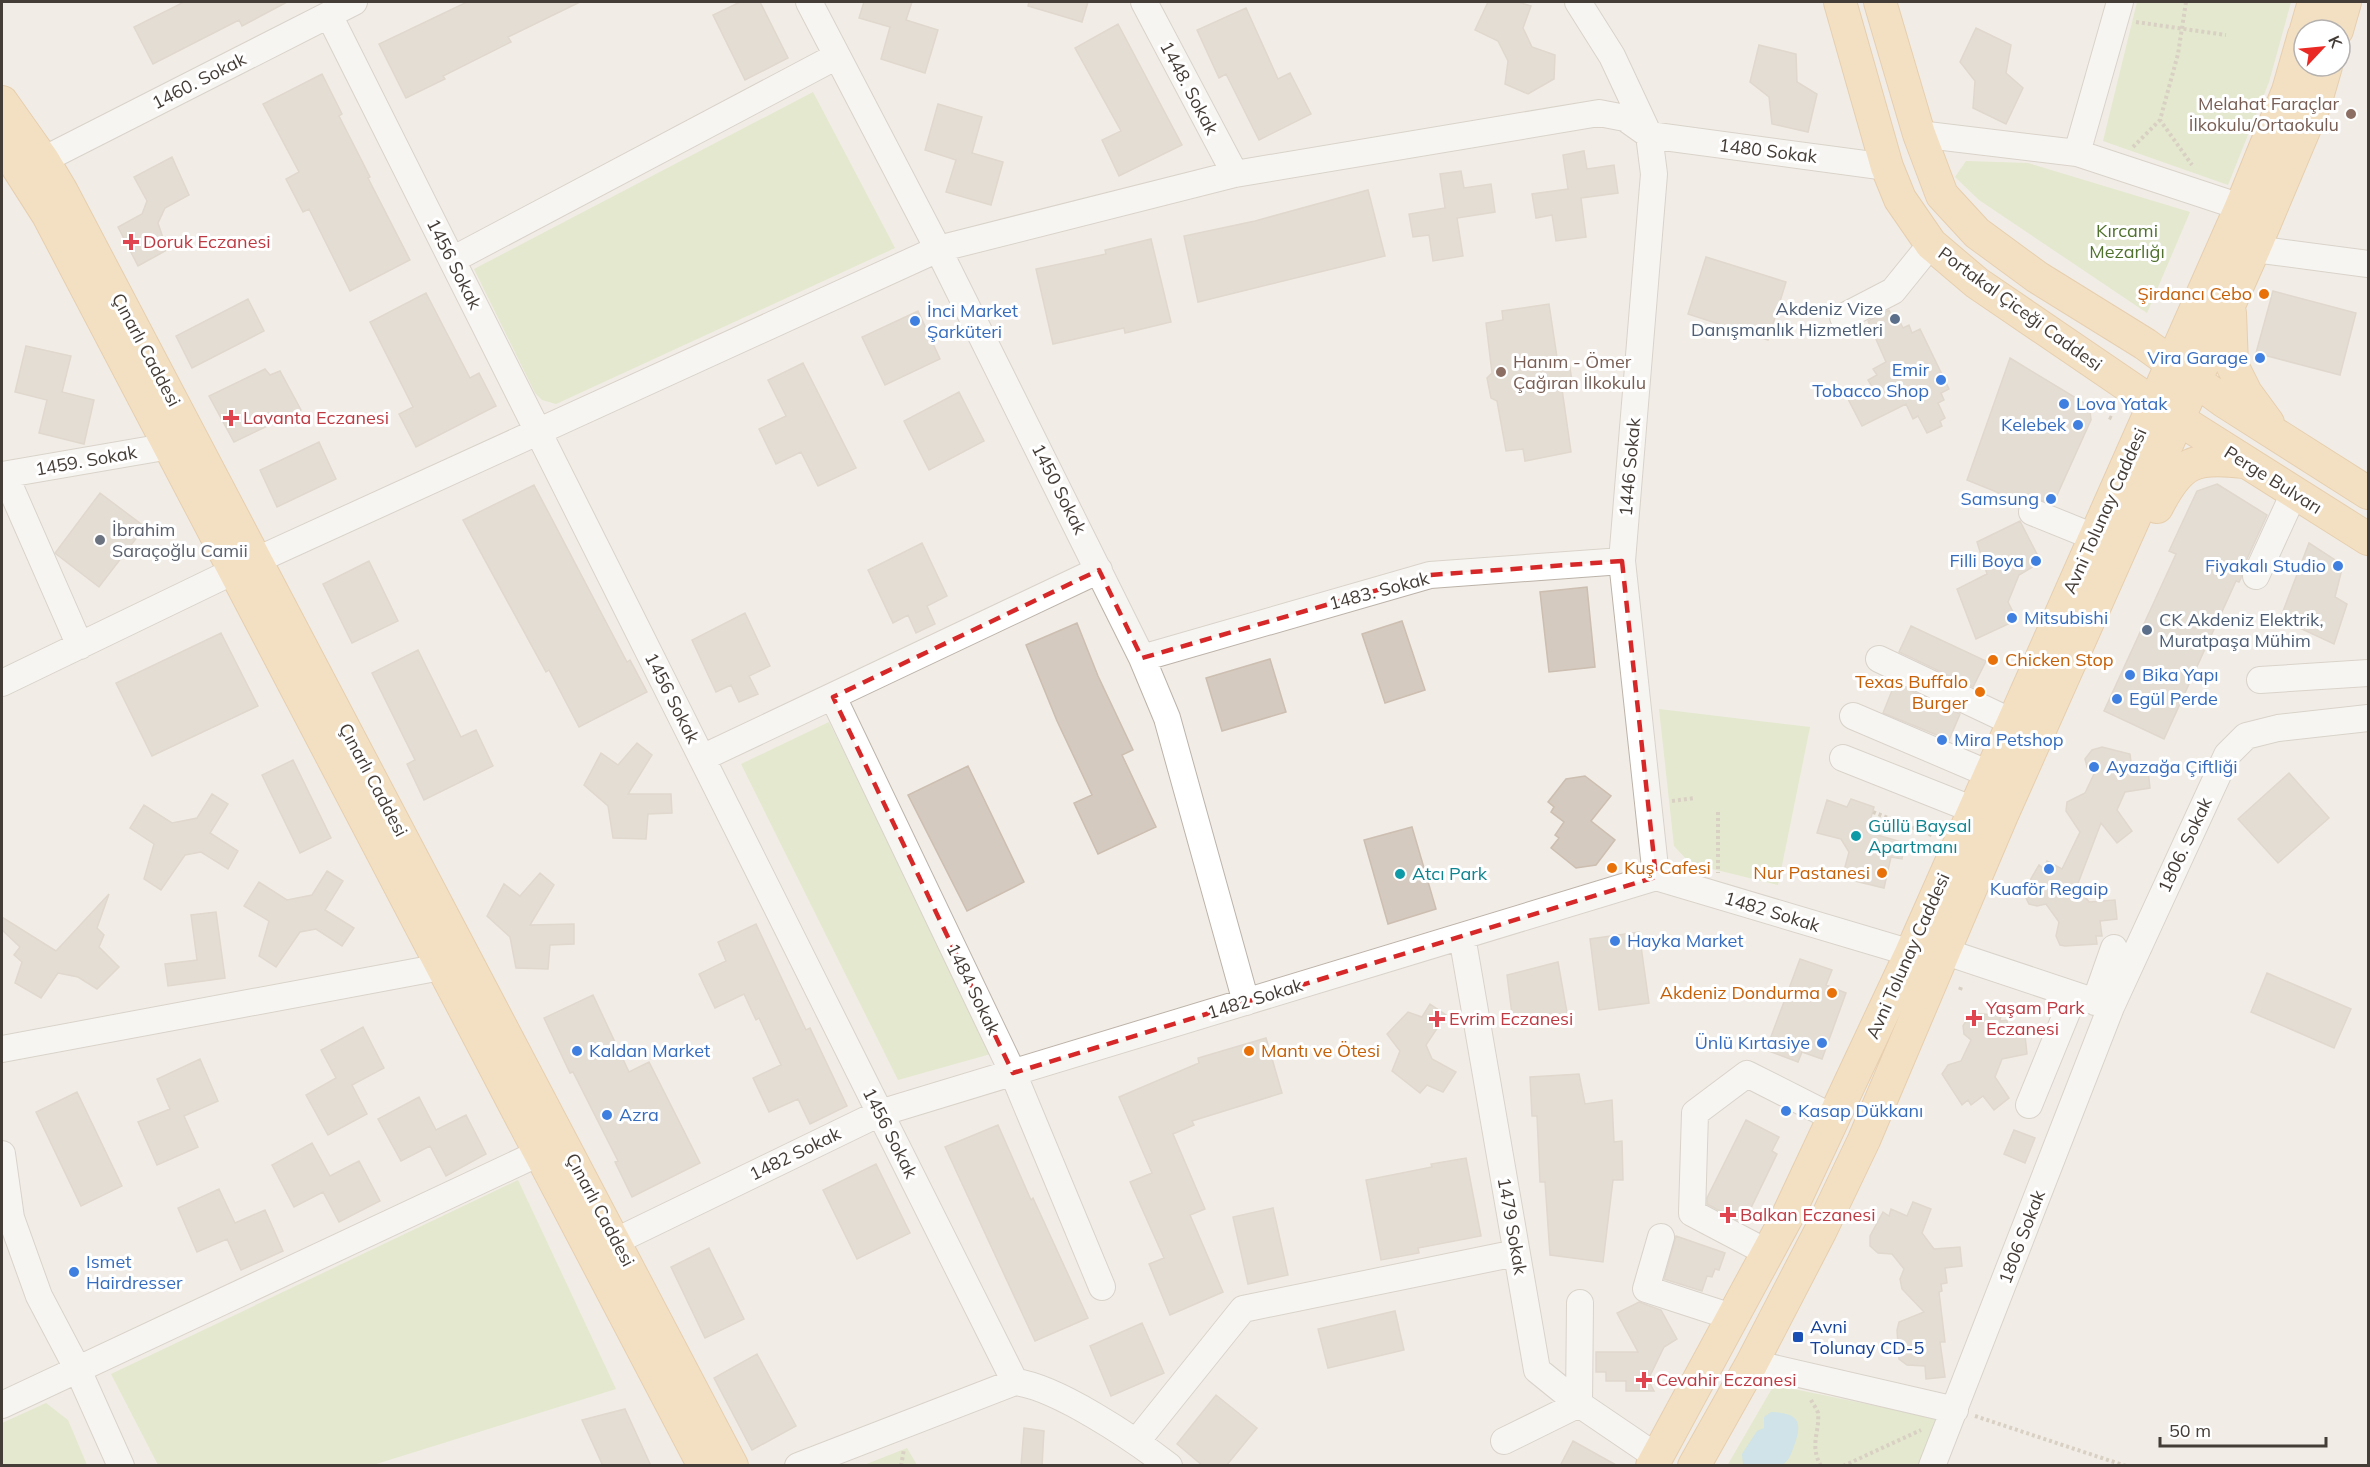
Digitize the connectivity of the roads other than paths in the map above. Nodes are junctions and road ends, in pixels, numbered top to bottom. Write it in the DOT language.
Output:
graph roads {
  1 [pos="354,2"];
  2 [pos="809,2"];
  3 [pos="1144,2"];
  4 [pos="1578,2"];
  5 [pos="1840,2"];
  6 [pos="1880,2"];
  7 [pos="2314,2"];
  8 [pos="2345,2"];
  9 [pos="2124,11"];
  10 [pos="329,15"];
  11 [pos="2309,18"];
  12 [pos="2340,18"];
  13 [pos="837,56"];
  14 [pos="2292,77"];
  15 [pos="2323,78"];
  16 [pos="2,102"];
  17 [pos="1919,134"];
  18 [pos="1649,135"];
  19 [pos="2,143"];
  20 [pos="2077,153"];
  21 [pos="43,160"];
  22 [pos="1887,167"];
  23 [pos="1235,174"];
  24 [pos="2241,207"];
  25 [pos="1930,244"];
  26 [pos="938,249"];
  27 [pos="2254,249"];
  28 [pos="452,260"];
  29 [pos="2368,264"];
  30 [pos="2231,301"];
  31 [pos="1843,316"];
  32 [pos="2183,372"];
  33 [pos="2165,411"];
  34 [pos="2272,432"];
  35 [pos="539,434"];
  36 [pos="170,446"];
  37 [pos="2244,462"];
  38 [pos="3,475"];
  39 [pos="2294,493"];
  40 [pos="2368,493"];
  41 [pos="2032,512"];
  42 [pos="2094,537"];
  43 [pos="2368,539"];
  44 [pos="2122,549"];
  45 [pos="1622,561"];
  46 [pos="246,565"];
  47 [pos="1099,570"];
  48 [pos="2256,576"];
  49 [pos="80,646"];
  50 [pos="1142,658"];
  51 [pos="1879,659"];
  52 [pos="2368,673"];
  53 [pos="2260,680"];
  54 [pos="2,683"];
  55 [pos="833,697"];
  56 [pos="1852,716"];
  57 [pos="2368,718"];
  58 [pos="2012,722"];
  59 [pos="702,758"];
  60 [pos="1844,758"];
  61 [pos="1989,774"];
  62 [pos="1974,810"];
  63 [pos="1656,877"];
  64 [pos="1462,936"];
  65 [pos="2114,948"];
  66 [pos="1946,952"];
  67 [pos="1911,953"];
  68 [pos="441,967"];
  69 [pos="2093,1001"];
  70 [pos="1246,1002"];
  71 [pos="2,1049"];
  72 [pos="1013,1073"];
  73 [pos="2030,1104"];
  74 [pos="880,1113"];
  75 [pos="1834,1118"];
  76 [pos="539,1153"];
  77 [pos="2,1164"];
  78 [pos="1661,1237"];
  79 [pos="616,1241"];
  80 [pos="1516,1253"];
  81 [pos="1768,1253"];
  82 [pos="1102,1287"];
  83 [pos="1580,1303"];
  84 [pos="1732,1317"];
  85 [pos="1752,1363"];
  86 [pos="78,1370"];
  87 [pos="1015,1382"];
  88 [pos="1579,1404"];
  89 [pos="2,1405"];
  90 [pos="1956,1410"];
  91 [pos="1137,1441"];
  92 [pos="1504,1441"];
  93 [pos="1654,1461"];
  94 [pos="121,1466"];
  95 [pos="704,1466"];
  96 [pos="732,1466"];
  97 [pos="798,1466"];
  98 [pos="1168,1466"];
  99 [pos="1694,1466"];
  100 [pos="1932,1466"];
  1 -- 10 [label="street, 1460. Sokak"];
  2 -- 13 [label="street, 1450 Sokak"];
  3 -- 23 [label="street, 1448. Sokak"];
  4 -- 18 [label="street, 1446 Sokak"];
  5 -- 22 [label="main road, Portakal Çiceği Caddesi"];
  6 -- 17 [label="main road, Portakal Çiceği Caddesi"];
  7 -- 11 [label="main road"];
  8 -- 12 [label="main road"];
  9 -- 20 [label="street"];
  10 -- 21 [label="street, 1460. Sokak"];
  10 -- 28 [label="street, 1456 Sokak"];
  13 -- 26 [label="street, 1450 Sokak"];
  13 -- 28 [label="street"];
  14 -- 24 [label="main road, Avni Tolunay Caddesi"];
  15 -- 27 [label="main road, Avni Tolunay Caddesi"];
  16 -- 21 [label="main road, Çınarlı Caddesi"];
  17 -- 20 [label="street"];
  17 -- 32 [label="main road, Portakal Çiceği Caddesi"];
  18 -- 22 [label="street, 1480 Sokak"];
  18 -- 23 [label="street"];
  18 -- 45 [label="street, 1446 Sokak"];
  19 -- 36 [label="main road, Çınarlı Caddesi"];
  20 -- 24 [label="street"];
  21 -- 46 [label="main road, Çınarlı Caddesi"];
  22 -- 25 [label="main road, Portakal Çiceği Caddesi"];
  23 -- 26 [label="street"];
  24 -- 32 [label="main road, Avni Tolunay Caddesi"];
  25 -- 31 [label="street"];
  25 -- 33 [label="main road, Portakal Çiceği Caddesi"];
  26 -- 35 [label="street"];
  26 -- 47 [label="street, 1450 Sokak"];
  27 -- 29 [label="street"];
  27 -- 30 [label="main road, Avni Tolunay Caddesi"];
  28 -- 35 [label="street, 1456 Sokak"];
  30 -- 32 [label="main road, Avni Tolunay Caddesi"];
  30 -- 34 [label="main road"];
  32 -- 33 [label="main road, Avni Tolunay Caddesi"];
  32 -- 34 [label="main road"];
  33 -- 37 [label="main road, Perge Bulvarı"];
  33 -- 42 [label="main road, Avni Tolunay Caddesi"];
  33 -- 44 [label="main road, Avni Tolunay Caddesi"];
  34 -- 40 [label="main road"];
  35 -- 46 [label="street"];
  35 -- 59 [label="street, 1456 Sokak"];
  36 -- 38 [label="street, 1459. Sokak"];
  36 -- 46 [label="main road, Çınarlı Caddesi"];
  37 -- 39 [label="main road, Perge Bulvarı"];
  37 -- 44 [label="main road"];
  38 -- 49 [label="street"];
  39 -- 43 [label="main road, Perge Bulvarı"];
  39 -- 48 [label="street"];
  41 -- 42 [label="street"];
  42 -- 58 [label="main road, Avni Tolunay Caddesi"];
  44 -- 66 [label="main road, Avni Tolunay Caddesi"];
  45 -- 50 [label="street, 1483. Sokak"];
  45 -- 63 [label="street, 1446 Sokak"];
  46 -- 49 [label="street"];
  46 -- 68 [label="main road, Çınarlı Caddesi"];
  46 -- 79 [label="main road, Çınarlı Caddesi"];
  47 -- 50 [label="street, 1450 Sokak"];
  47 -- 55 [label="street"];
  49 -- 54 [label="street"];
  50 -- 70 [label="street, 1450 Sokak"];
  51 -- 58 [label="street"];
  52 -- 53 [label="street"];
  55 -- 59 [label="street"];
  55 -- 72 [label="street, 1484 Sokak"];
  56 -- 61 [label="street"];
  57 -- 69 [label="street, 1806. Sokak"];
  58 -- 61 [label="main road, Avni Tolunay Caddesi"];
  59 -- 74 [label="street, 1456 Sokak"];
  60 -- 62 [label="street"];
  61 -- 62 [label="main road, Avni Tolunay Caddesi"];
  62 -- 67 [label="main road, Avni Tolunay Caddesi"];
  63 -- 64 [label="street, 1482 Sokak"];
  63 -- 67 [label="street, 1482 Sokak"];
  64 -- 70 [label="street, 1482 Sokak"];
  64 -- 80 [label="street, 1479 Sokak"];
  65 -- 69 [label="street"];
  66 -- 69 [label="street"];
  66 -- 85 [label="main road, Avni Tolunay Caddesi"];
  67 -- 75 [label="main road, Avni Tolunay Caddesi"];
  68 -- 71 [label="street"];
  68 -- 76 [label="main road, Çınarlı Caddesi"];
  69 -- 73 [label="street"];
  69 -- 90 [label="street, 1806 Sokak"];
  70 -- 72 [label="street, 1482 Sokak"];
  72 -- 74 [label="street, 1482 Sokak"];
  72 -- 82 [label="street, 1484 Sokak"];
  74 -- 79 [label="street, 1482 Sokak"];
  74 -- 87 [label="street, 1456 Sokak"];
  75 -- 81 [label="main road, Avni Tolunay Caddesi"];
  75 -- 81 [label="street"];
  76 -- 86 [label="street"];
  76 -- 95 [label="main road, Çınarlı Caddesi"];
  77 -- 86 [label="street"];
  78 -- 84 [label="street"];
  79 -- 96 [label="main road, Çınarlı Caddesi"];
  80 -- 88 [label="street, 1479 Sokak"];
  80 -- 91 [label="street"];
  81 -- 84 [label="main road, Avni Tolunay Caddesi"];
  83 -- 88 [label="street"];
  84 -- 93 [label="main road, Avni Tolunay Caddesi"];
  85 -- 90 [label="street"];
  85 -- 99 [label="main road, Avni Tolunay Caddesi"];
  86 -- 89 [label="street"];
  86 -- 94 [label="street"];
  87 -- 91 [label="street"];
  87 -- 97 [label="street"];
  88 -- 92 [label="street"];
  88 -- 93 [label="street, 1479 Sokak"];
  90 -- 100 [label="street, 1806 Sokak"];
  91 -- 98 [label="street"];
}
